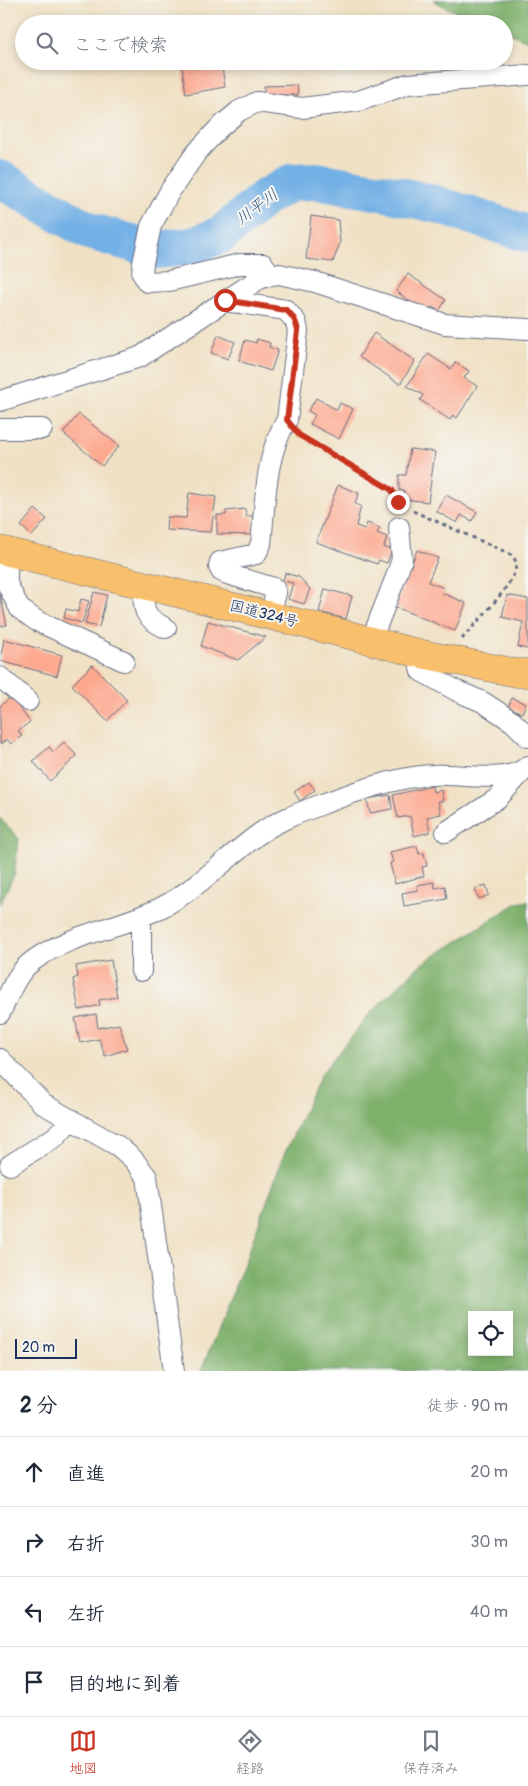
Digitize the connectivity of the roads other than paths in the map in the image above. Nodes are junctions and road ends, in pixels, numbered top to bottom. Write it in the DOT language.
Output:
graph roads {
  1 [pos="528,75"];
  2 [pos="271,275"];
  3 [pos="225,300"];
  4 [pos="528,329"];
  5 [pos="0,402"];
  6 [pos="0,429"];
  7 [pos="42,429"];
  8 [pos="399,527"];
  9 [pos="4,550"];
  10 [pos="144,584"];
  11 [pos="270,615"];
  12 [pos="166,628"];
  13 [pos="371,640"];
  14 [pos="417,653"];
  15 [pos="124,660"];
  16 [pos="528,673"];
  17 [pos="0,677"];
  18 [pos="28,701"];
  19 [pos="528,737"];
  20 [pos="525,768"];
  21 [pos="446,832"];
  22 [pos="141,918"];
  23 [pos="141,971"];
  24 [pos="0,1013"];
  25 [pos="0,1059"];
  26 [pos="71,1119"];
  27 [pos="10,1165"];
  28 [pos="174,1371"];
  1 -- 2 [label="street"];
  2 -- 3 [label="street"];
  2 -- 4 [label="street"];
  3 -- 5 [label="street"];
  3 -- 11 [label="street"];
  6 -- 7 [label="street"];
  8 -- 13 [label="street"];
  9 -- 10 [label="highway, 国道324号"];
  9 -- 15 [label="street"];
  10 -- 11 [label="highway, 国道324号"];
  10 -- 12 [label="street"];
  11 -- 13 [label="highway, 国道324号"];
  13 -- 14 [label="highway, 国道324号"];
  14 -- 16 [label="highway, 国道324号"];
  14 -- 19 [label="street"];
  17 -- 18 [label="street"];
  20 -- 21 [label="street"];
  20 -- 22 [label="street"];
  22 -- 23 [label="street"];
  22 -- 24 [label="street"];
  25 -- 26 [label="street"];
  26 -- 27 [label="street"];
  26 -- 28 [label="street"];
}
